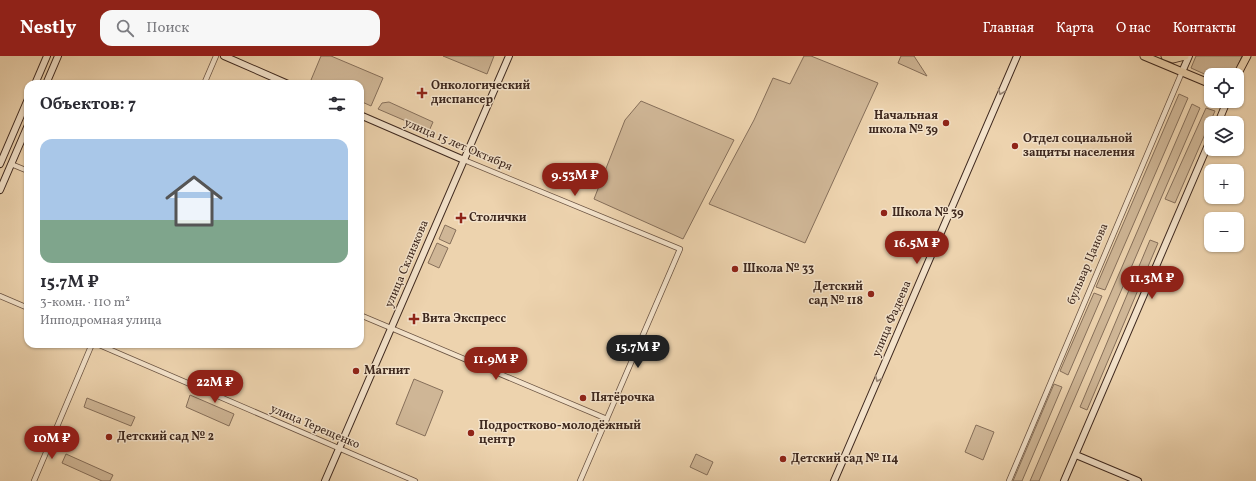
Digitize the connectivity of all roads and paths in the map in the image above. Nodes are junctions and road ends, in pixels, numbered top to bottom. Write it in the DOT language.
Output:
graph roads {
  1 [pos="47,56"];
  2 [pos="58,56"];
  3 [pos="216,56"];
  4 [pos="224,56"];
  5 [pos="509,56"];
  6 [pos="1017,56"];
  7 [pos="1144,56"];
  8 [pos="1165,56"];
  9 [pos="1185,56"];
  10 [pos="1189,56"];
  11 [pos="1247,56"];
  12 [pos="1241,68"];
  13 [pos="1182,72"];
  14 [pos="37,80"];
  15 [pos="48,80"];
  16 [pos="206,80"];
  17 [pos="279,80"];
  18 [pos="1204,81"];
  19 [pos="24,108"];
  20 [pos="1222,108"];
  21 [pos="1224,108"];
  22 [pos="1221,116"];
  23 [pos="364,117"];
  24 [pos="24,134"];
  25 [pos="1204,154"];
  26 [pos="464,160"];
  27 [pos="0,164"];
  28 [pos="11,164"];
  29 [pos="24,169"];
  30 [pos="0,190"];
  31 [pos="0,296"];
  32 [pos="24,306"];
  33 [pos="364,317"];
  34 [pos="391,328"];
  35 [pos="90,348"];
  36 [pos="106,348"];
  37 [pos="607,419"];
  38 [pos="339,449"];
  39 [pos="1076,455"];
  40 [pos="34,481"];
  41 [pos="325,481"];
  42 [pos="416,481"];
  43 [pos="580,481"];
  44 [pos="834,481"];
  45 [pos="1009,481"];
  46 [pos="1064,481"];
  47 [pos="1138,481"];
  1 -- 14 [label="street"];
  2 -- 15 [label="street"];
  3 -- 16 [label="street"];
  4 -- 17 [label="street"];
  5 -- 26 [label="street, улица Склизкова"];
  6 -- 44 [label="street, улица Фадеева, one-way"];
  7 -- 13 [label="main road"];
  8 -- 9 [label="main road"];
  10 -- 13 [label="street, бульвар Цанова"];
  11 -- 12 [label="main road"];
  13 -- 18 [label="main road"];
  13 -- 45 [label="street, бульвар Цанова"];
  19 -- 27 [label="street"];
  20 -- 22 [label="street"];
  21 -- 22 [label="street"];
  23 -- 26 [label="street, улица 15 лет Октября"];
  24 -- 28 [label="street"];
  25 -- 39 [label="street"];
  26 -- 34 [label="street, улица Склизкова"];
  26 -- 37 [label="street, улица 15 лет Октября"];
  28 -- 29 [label="street"];
  28 -- 30 [label="street"];
  31 -- 32 [label="street"];
  33 -- 34 [label="street"];
  34 -- 37 [label="street"];
  34 -- 38 [label="street, улица Склизкова"];
  35 -- 40 [label="street"];
  36 -- 38 [label="street, улица Терещенко"];
  37 -- 43 [label="street"];
  38 -- 41 [label="street, улица Склизкова"];
  38 -- 42 [label="street, улица Терещенко"];
  39 -- 46 [label="street"];
  39 -- 47 [label="street"];
}
